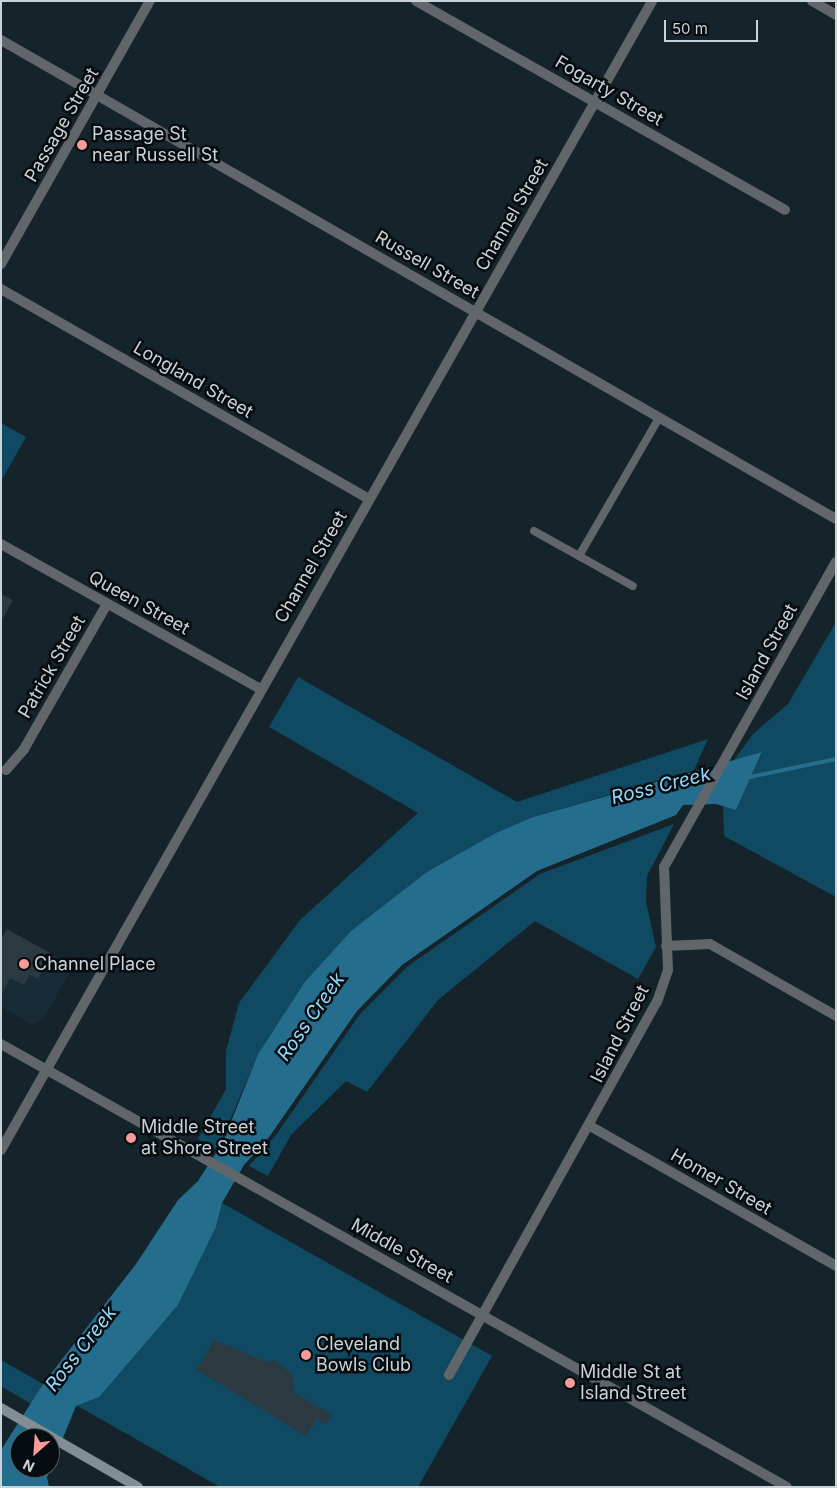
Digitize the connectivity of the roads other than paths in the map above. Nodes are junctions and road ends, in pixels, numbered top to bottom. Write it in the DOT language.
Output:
graph roads {
  1 [pos="150,1"];
  2 [pos="416,1"];
  3 [pos="652,1"];
  4 [pos="812,1"];
  5 [pos="836,15"];
  6 [pos="1,40"];
  7 [pos="97,95"];
  8 [pos="595,101"];
  9 [pos="785,210"];
  10 [pos="1,264"];
  11 [pos="1,289"];
  12 [pos="475,312"];
  13 [pos="659,418"];
  14 [pos="369,498"];
  15 [pos="836,518"];
  16 [pos="534,531"];
  17 [pos="1,544"];
  18 [pos="579,556"];
  19 [pos="836,562"];
  20 [pos="633,586"];
  21 [pos="107,604"];
  22 [pos="260,690"];
  23 [pos="6,770"];
  24 [pos="666,946"];
  25 [pos="836,1016"];
  26 [pos="1,1044"];
  27 [pos="46,1069"];
  28 [pos="590,1126"];
  29 [pos="1,1150"];
  30 [pos="836,1266"];
  31 [pos="484,1315"];
  32 [pos="449,1375"];
  33 [pos="1,1408"];
  34 [pos="138,1487"];
  35 [pos="787,1487"];
  1 -- 7 [label="street, Passage Street"];
  2 -- 8 [label="street, Fogarty Street"];
  3 -- 8 [label="street, Channel Street"];
  4 -- 5 [label="street"];
  6 -- 7 [label="street, Russell Street"];
  7 -- 10 [label="street, Passage Street"];
  7 -- 12 [label="street, Russell Street"];
  8 -- 9 [label="street, Fogarty Street"];
  8 -- 12 [label="street, Channel Street"];
  11 -- 14 [label="street, Longland Street"];
  12 -- 13 [label="street, Russell Street"];
  12 -- 14 [label="street, Channel Street"];
  13 -- 15 [label="street, Russell Street"];
  13 -- 18 [label="lane"];
  14 -- 22 [label="street, Channel Street"];
  16 -- 18 [label="lane"];
  17 -- 21 [label="street, Queen Street"];
  18 -- 20 [label="lane"];
  19 -- 24 [label="street, Island Street"];
  21 -- 22 [label="street, Queen Street"];
  21 -- 23 [label="street, Patrick Street"];
  22 -- 27 [label="street, Channel Street"];
  24 -- 25 [label="street"];
  24 -- 28 [label="street, Island Street"];
  26 -- 27 [label="street, Middle Street"];
  27 -- 29 [label="street, Channel Street"];
  27 -- 31 [label="street, Middle Street"];
  28 -- 30 [label="street, Homer Street"];
  28 -- 31 [label="street, Island Street"];
  31 -- 32 [label="street, Island Street"];
  31 -- 35 [label="street, Middle Street"];
  33 -- 34 [label="main road"];
}
